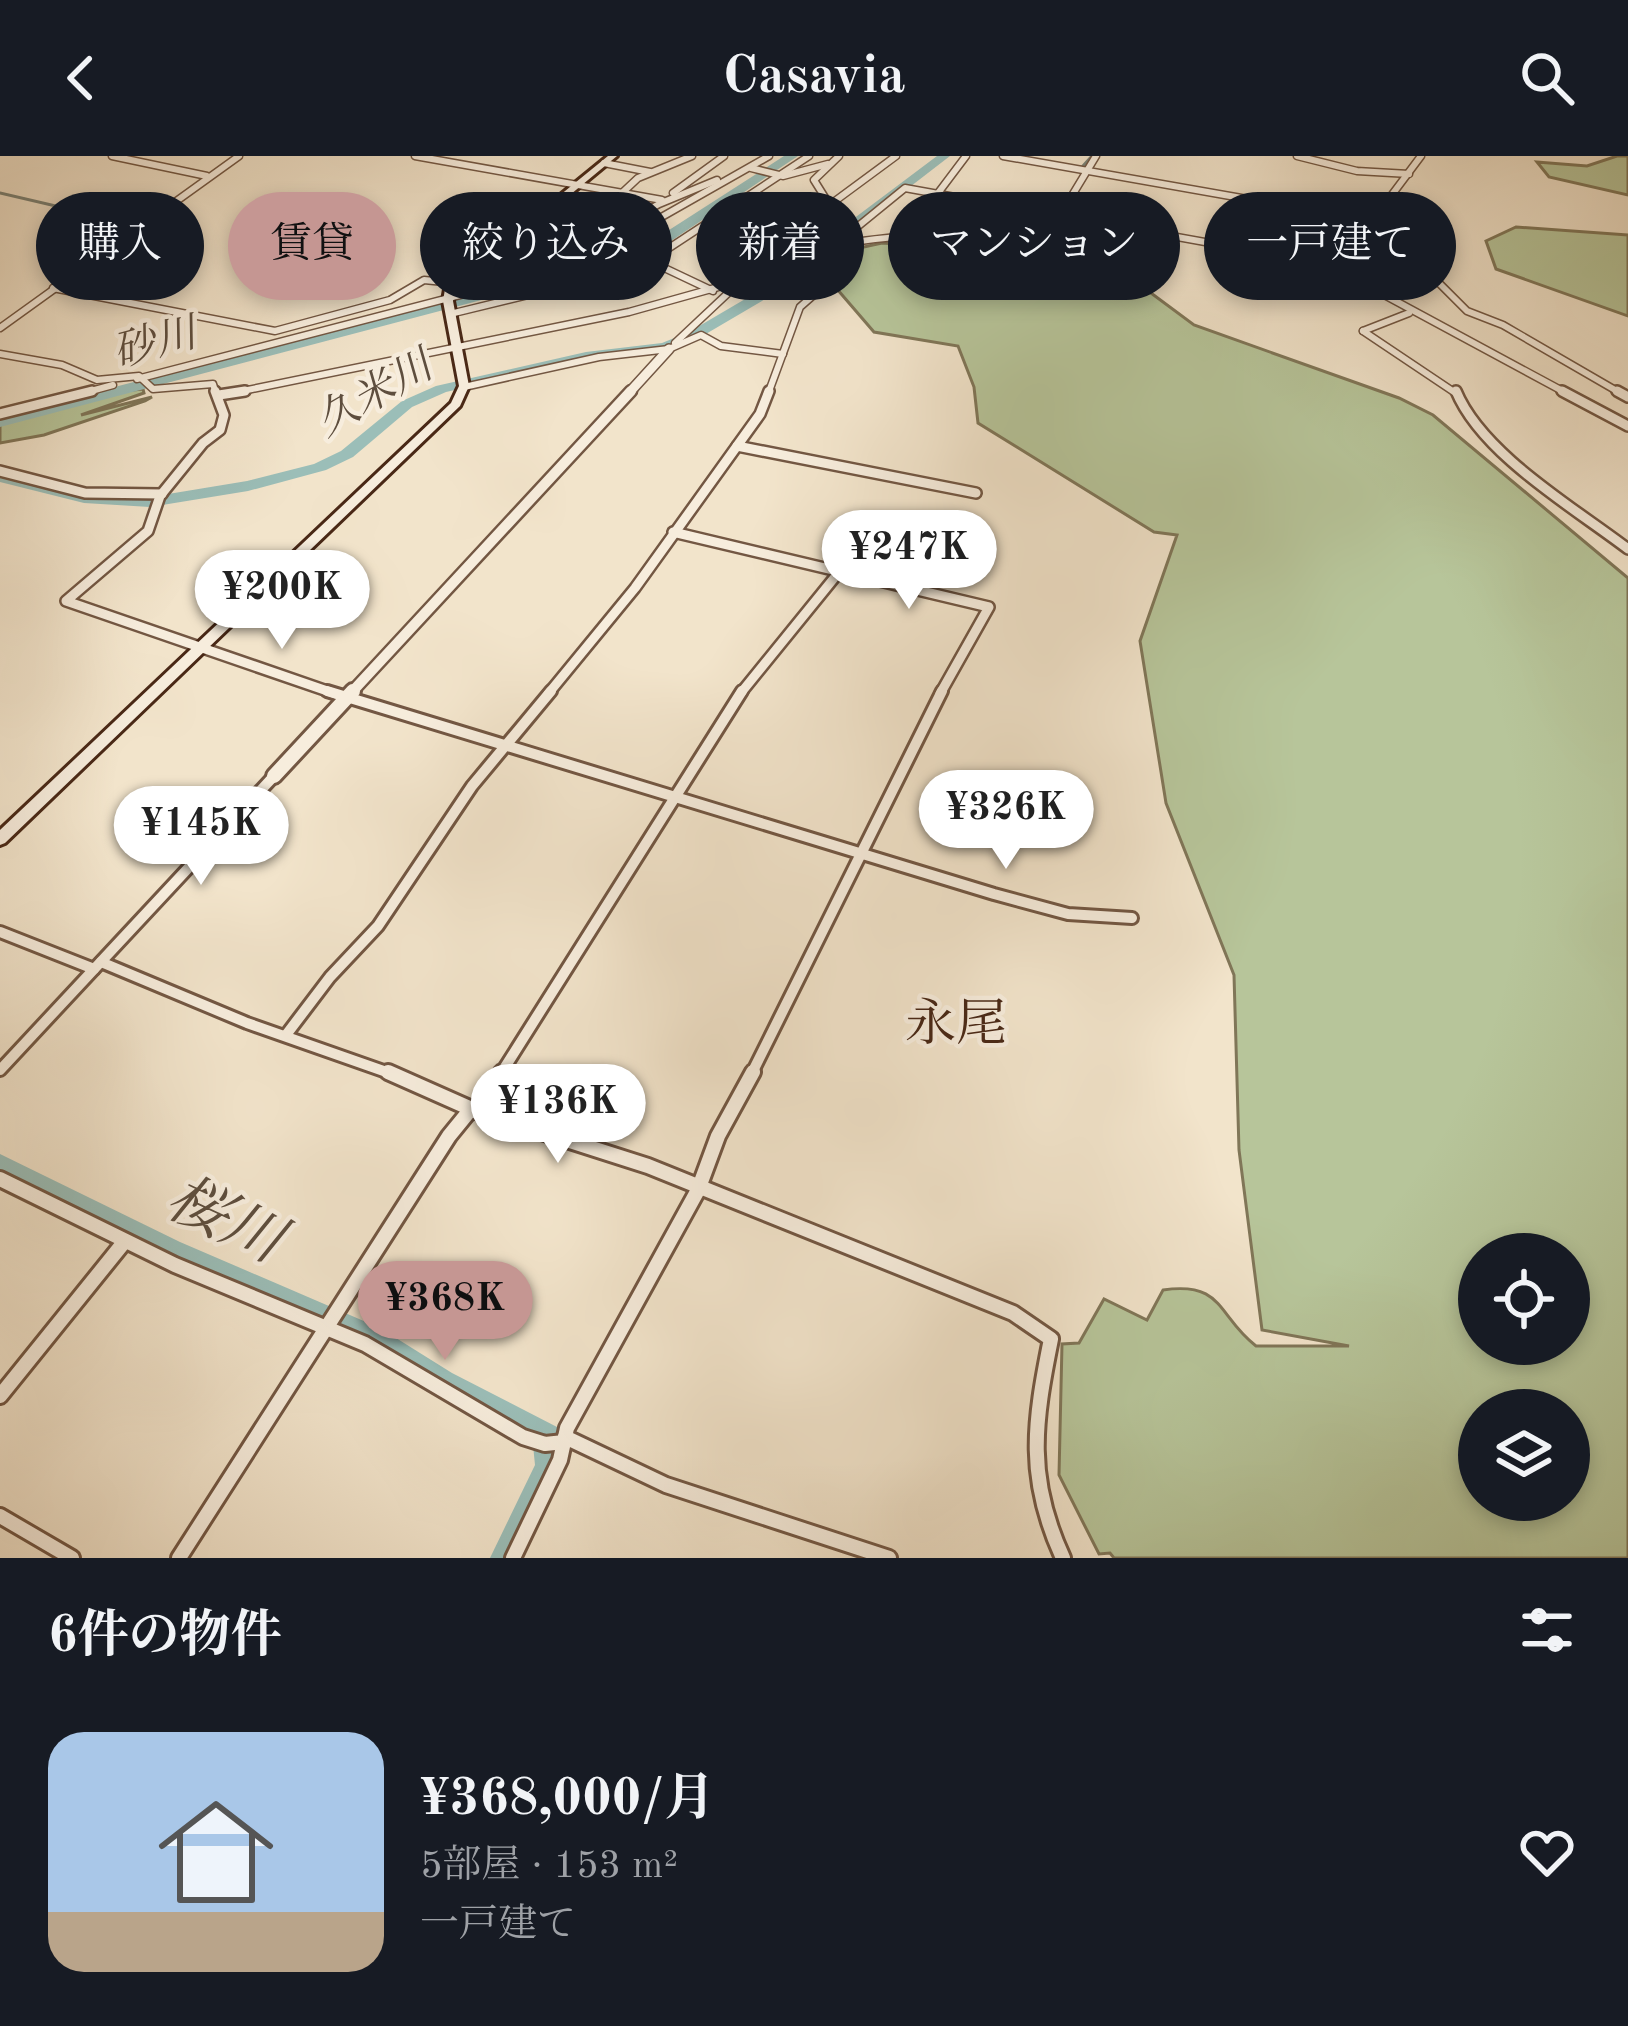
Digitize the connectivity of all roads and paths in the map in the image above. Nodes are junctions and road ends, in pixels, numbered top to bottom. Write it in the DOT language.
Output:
graph roads {
  1 [pos="112,156"];
  2 [pos="239,156"];
  3 [pos="415,156"];
  4 [pos="692,156"];
  5 [pos="724,156"];
  6 [pos="758,156"];
  7 [pos="769,156"];
  8 [pos="809,156"];
  9 [pos="839,156"];
  10 [pos="896,156"];
  11 [pos="966,156"];
  12 [pos="1003,156"];
  13 [pos="1096,156"];
  14 [pos="1297,156"];
  15 [pos="1421,156"];
  16 [pos="609,160"];
  17 [pos="829,164"];
  18 [pos="749,167"];
  19 [pos="1087,170"];
  20 [pos="653,172"];
  21 [pos="1409,174"];
  22 [pos="207,176"];
  23 [pos="783,176"];
  24 [pos="576,186"];
  25 [pos="186,192"];
  26 [pos="569,192"];
  27 [pos="615,192"];
  28 [pos="623,192"];
  29 [pos="822,192"];
  30 [pos="846,192"];
  31 [pos="939,192"];
  32 [pos="1074,192"];
  33 [pos="1209,192"];
  34 [pos="1394,192"];
  35 [pos="672,194"];
  36 [pos="672,197"];
  37 [pos="888,201"];
  38 [pos="672,212"];
  39 [pos="864,220"];
  40 [pos="1180,238"];
  41 [pos="672,246"];
  42 [pos="420,282"];
  43 [pos="696,295"];
  44 [pos="1456,298"];
  45 [pos="41,300"];
  46 [pos="113,300"];
  47 [pos="451,300"];
  48 [pos="466,300"];
  49 [pos="476,300"];
  50 [pos="715,300"];
  51 [pos="721,300"];
  52 [pos="808,300"];
  53 [pos="717,303"];
  54 [pos="449,306"];
  55 [pos="1409,313"];
  56 [pos="0,328"];
  57 [pos="674,344"];
  58 [pos="457,348"];
  59 [pos="0,354"];
  60 [pos="782,354"];
  61 [pos="146,382"];
  62 [pos="464,384"];
  63 [pos="219,394"];
  64 [pos="1628,398"];
  65 [pos="0,414"];
  66 [pos="1628,426"];
  67 [pos="737,446"];
  68 [pos="0,471"];
  69 [pos="976,494"];
  70 [pos="161,495"];
  71 [pos="673,532"];
  72 [pos="1628,549"];
  73 [pos="839,572"];
  74 [pos="200,646"];
  75 [pos="346,697"];
  76 [pos="511,745"];
  77 [pos="274,776"];
  78 [pos="676,796"];
  79 [pos="0,839"];
  80 [pos="862,853"];
  81 [pos="1132,918"];
  82 [pos="0,932"];
  83 [pos="98,965"];
  84 [pos="286,1035"];
  85 [pos="0,1070"];
  86 [pos="474,1110"];
  87 [pos="0,1179"];
  88 [pos="698,1190"];
  89 [pos="125,1241"];
  90 [pos="332,1325"];
  91 [pos="0,1396"];
  92 [pos="557,1442"];
  93 [pos="0,1516"];
  94 [pos="72,1558"];
  95 [pos="179,1558"];
  96 [pos="513,1558"];
  97 [pos="889,1558"];
  98 [pos="1063,1558"];
  1 -- 22 [label="street"];
  2 -- 22 [label="street"];
  3 -- 24 [label="street"];
  4 -- 20 [label="street"];
  5 -- 35 [label="street"];
  6 -- 18 [label="street"];
  7 -- 18 [label="street"];
  8 -- 23 [label="street"];
  9 -- 17 [label="street"];
  10 -- 30 [label="street"];
  11 -- 31 [label="street"];
  12 -- 19 [label="street"];
  13 -- 19 [label="street"];
  14 -- 21 [label="street"];
  15 -- 21 [label="street"];
  16 -- 20 [label="street"];
  16 -- 24 [label="main road"];
  17 -- 23 [label="street"];
  17 -- 29 [label="street"];
  18 -- 23 [label="street"];
  18 -- 36 [label="street"];
  18 -- 38 [label="street"];
  19 -- 32 [label="street"];
  19 -- 33 [label="street"];
  20 -- 28 [label="street"];
  21 -- 34 [label="street"];
  22 -- 25 [label="street"];
  23 -- 41 [label="street"];
  24 -- 26 [label="main road"];
  24 -- 27 [label="street"];
  37 -- 39 [label="street"];
  40 -- 55 [label="street"];
  42 -- 46 [label="street"];
  43 -- 58 [label="street"];
  44 -- 64 [label="street"];
  45 -- 56 [label="street"];
  47 -- 54 [label="main road"];
  48 -- 54 [label="street"];
  49 -- 54 [label="street"];
  50 -- 53 [label="street"];
  51 -- 53 [label="street"];
  52 -- 60 [label="street"];
  53 -- 57 [label="street"];
  54 -- 58 [label="main road"];
  54 -- 61 [label="street"];
  55 -- 66 [label="street"];
  55 -- 72 [label="street"];
  57 -- 60 [label="street"];
  57 -- 62 [label="street"];
  57 -- 75 [label="street"];
  58 -- 62 [label="main road"];
  58 -- 63 [label="street"];
  59 -- 61 [label="street"];
  60 -- 67 [label="street"];
  61 -- 63 [label="street"];
  61 -- 65 [label="street"];
  62 -- 74 [label="main road"];
  63 -- 70 [label="street"];
  67 -- 69 [label="street"];
  67 -- 71 [label="street"];
  68 -- 70 [label="street"];
  70 -- 74 [label="street"];
  71 -- 73 [label="street"];
  71 -- 76 [label="street"];
  73 -- 78 [label="street"];
  73 -- 80 [label="street"];
  74 -- 75 [label="street"];
  74 -- 79 [label="main road"];
  75 -- 76 [label="street"];
  75 -- 77 [label="street"];
  76 -- 78 [label="street"];
  76 -- 84 [label="street"];
  77 -- 83 [label="street"];
  78 -- 80 [label="street"];
  78 -- 86 [label="street"];
  80 -- 81 [label="street"];
  80 -- 88 [label="street"];
  82 -- 83 [label="street"];
  83 -- 84 [label="street"];
  83 -- 85 [label="street"];
  84 -- 86 [label="street"];
  86 -- 88 [label="street"];
  86 -- 90 [label="street"];
  87 -- 89 [label="street"];
  88 -- 92 [label="street"];
  88 -- 98 [label="street"];
  89 -- 90 [label="street"];
  89 -- 91 [label="street"];
  90 -- 92 [label="street"];
  90 -- 95 [label="street"];
  92 -- 96 [label="street"];
  92 -- 97 [label="street"];
  93 -- 94 [label="street"];
}
